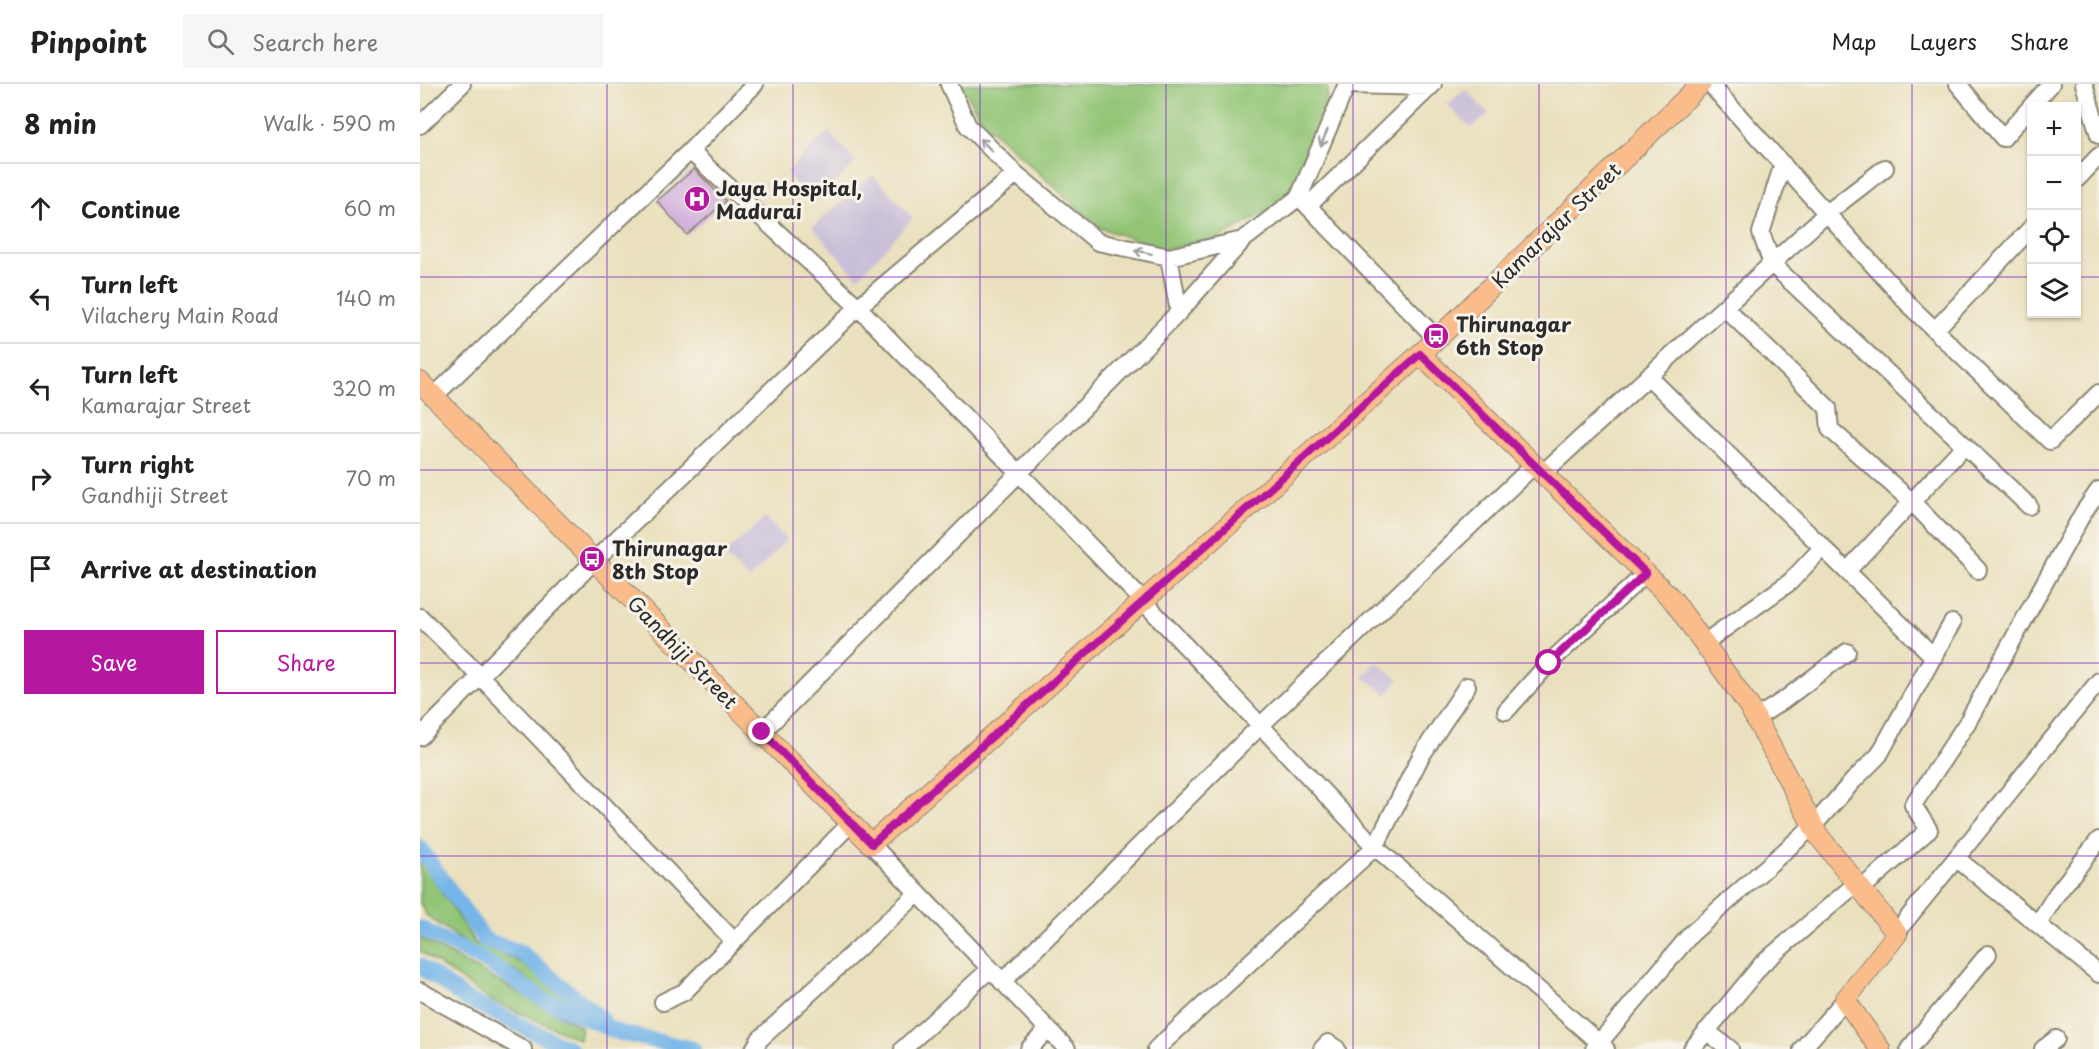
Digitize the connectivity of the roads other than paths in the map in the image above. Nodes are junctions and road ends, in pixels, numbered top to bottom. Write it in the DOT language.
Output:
graph roads {
  1 [pos="462,84"];
  2 [pos="755,84"];
  3 [pos="949,84"];
  4 [pos="1701,84"];
  5 [pos="1710,84"];
  6 [pos="1958,84"];
  7 [pos="2051,84"];
  8 [pos="2084,84"];
  9 [pos="1347,85"];
  10 [pos="1431,86"];
  11 [pos="420,124"];
  12 [pos="2099,135"];
  13 [pos="690,151"];
  14 [pos="2099,156"];
  15 [pos="1783,164"];
  16 [pos="1885,168"];
  17 [pos="1016,174"];
  18 [pos="2081,175"];
  19 [pos="1303,202"];
  20 [pos="1827,213"];
  21 [pos="2027,231"];
  22 [pos="1243,240"];
  23 [pos="1169,257"];
  24 [pos="1772,264"];
  25 [pos="858,307"];
  26 [pos="1724,307"];
  27 [pos="1179,312"];
  28 [pos="1935,330"];
  29 [pos="1437,339"];
  30 [pos="1420,354"];
  31 [pos="1648,376"];
  32 [pos="426,393"];
  33 [pos="2099,393"];
  34 [pos="1965,445"];
  35 [pos="1538,469"];
  36 [pos="1020,474"];
  37 [pos="2099,490"];
  38 [pos="1911,502"];
  39 [pos="2029,506"];
  40 [pos="1822,547"];
  41 [pos="594,561"];
  42 [pos="1978,570"];
  43 [pos="1847,571"];
  44 [pos="1646,573"];
  45 [pos="1143,601"];
  46 [pos="420,617"];
  47 [pos="1952,623"];
  48 [pos="1704,643"];
  49 [pos="1847,652"];
  50 [pos="1934,657"];
  51 [pos="480,675"];
  52 [pos="2099,681"];
  53 [pos="1467,686"];
  54 [pos="1506,711"];
  55 [pos="1756,718"];
  56 [pos="1261,725"];
  57 [pos="762,732"];
  58 [pos="420,737"];
  59 [pos="851,823"];
  60 [pos="1813,826"];
  61 [pos="2099,840"];
  62 [pos="872,844"];
  63 [pos="1375,847"];
  64 [pos="1956,858"];
  65 [pos="1859,886"];
  66 [pos="917,894"];
  67 [pos="2038,924"];
  68 [pos="1897,934"];
  69 [pos="734,941"];
  70 [pos="1988,954"];
  71 [pos="2099,974"];
  72 [pos="996,976"];
  73 [pos="420,991"];
  74 [pos="1845,999"];
  75 [pos="663,1002"];
  76 [pos="1048,1029"];
  77 [pos="1706,1031"];
  78 [pos="1600,1047"];
  79 [pos="754,1048"];
  80 [pos="523,1049"];
  81 [pos="903,1049"];
  82 [pos="1029,1049"];
  83 [pos="1067,1049"];
  84 [pos="1156,1049"];
  85 [pos="1322,1049"];
  86 [pos="1337,1049"];
  87 [pos="1692,1049"];
  88 [pos="1730,1049"];
  89 [pos="1802,1049"];
  90 [pos="1880,1049"];
  91 [pos="1909,1049"];
  1 -- 11 [label="street"];
  2 -- 13 [label="street"];
  17 -- 3 [label="street, one-way"];
  4 -- 29 [label="main road, Kamarajar Street"];
  5 -- 15 [label="street"];
  6 -- 7 [label="street"];
  8 -- 12 [label="street"];
  9 -- 10 [label="street"];
  9 -- 19 [label="street, one-way"];
  10 -- 19 [label="street"];
  13 -- 25 [label="street"];
  13 -- 32 [label="street"];
  14 -- 18 [label="street"];
  15 -- 20 [label="street"];
  15 -- 24 [label="street"];
  16 -- 20 [label="street"];
  23 -- 17 [label="street, one-way"];
  17 -- 25 [label="street"];
  19 -- 22 [label="street"];
  19 -- 29 [label="street"];
  20 -- 24 [label="street"];
  20 -- 28 [label="street"];
  21 -- 28 [label="street"];
  22 -- 23 [label="street"];
  22 -- 27 [label="street"];
  23 -- 27 [label="street"];
  24 -- 26 [label="street"];
  24 -- 34 [label="street"];
  25 -- 36 [label="street"];
  25 -- 41 [label="street"];
  26 -- 31 [label="street"];
  26 -- 38 [label="street"];
  27 -- 36 [label="street"];
  28 -- 33 [label="street"];
  29 -- 30 [label="main road, Kamarajar Street"];
  30 -- 35 [label="main road"];
  30 -- 45 [label="main road, Kamarajar Street"];
  31 -- 35 [label="street"];
  31 -- 40 [label="street"];
  32 -- 41 [label="main road, Gandhiji Street"];
  34 -- 38 [label="street"];
  34 -- 39 [label="street"];
  35 -- 44 [label="main road"];
  35 -- 56 [label="street"];
  36 -- 45 [label="street"];
  36 -- 57 [label="street"];
  37 -- 65 [label="street"];
  38 -- 42 [label="street"];
  38 -- 43 [label="street"];
  40 -- 43 [label="street"];
  40 -- 48 [label="street"];
  41 -- 51 [label="street"];
  41 -- 57 [label="main road, Gandhiji Street"];
  43 -- 50 [label="street"];
  44 -- 48 [label="main road"];
  44 -- 54 [label="street"];
  45 -- 56 [label="street"];
  45 -- 62 [label="main road, Kamarajar Street"];
  46 -- 51 [label="street"];
  47 -- 50 [label="street"];
  48 -- 55 [label="main road"];
  49 -- 55 [label="street"];
  50 -- 60 [label="street"];
  51 -- 58 [label="street"];
  51 -- 69 [label="street"];
  52 -- 64 [label="street"];
  53 -- 63 [label="street"];
  55 -- 60 [label="main road"];
  56 -- 63 [label="street"];
  56 -- 72 [label="street"];
  57 -- 59 [label="main road, Gandhiji Street"];
  59 -- 62 [label="main road, Gandhiji Street"];
  59 -- 69 [label="street"];
  60 -- 65 [label="main road"];
  60 -- 78 [label="street"];
  61 -- 67 [label="street"];
  62 -- 66 [label="street"];
  63 -- 78 [label="street"];
  63 -- 84 [label="street"];
  64 -- 67 [label="street"];
  64 -- 68 [label="street"];
  65 -- 68 [label="main road"];
  65 -- 77 [label="street"];
  66 -- 72 [label="street"];
  66 -- 79 [label="street"];
  67 -- 71 [label="street"];
  68 -- 74 [label="main road"];
  69 -- 75 [label="street"];
  70 -- 91 [label="street"];
  72 -- 76 [label="street"];
  72 -- 81 [label="street"];
  73 -- 80 [label="street"];
  74 -- 89 [label="street"];
  74 -- 90 [label="main road"];
  76 -- 82 [label="street"];
  76 -- 83 [label="street"];
  77 -- 87 [label="street"];
  77 -- 88 [label="street"];
  85 -- 86 [label="street"];
}
